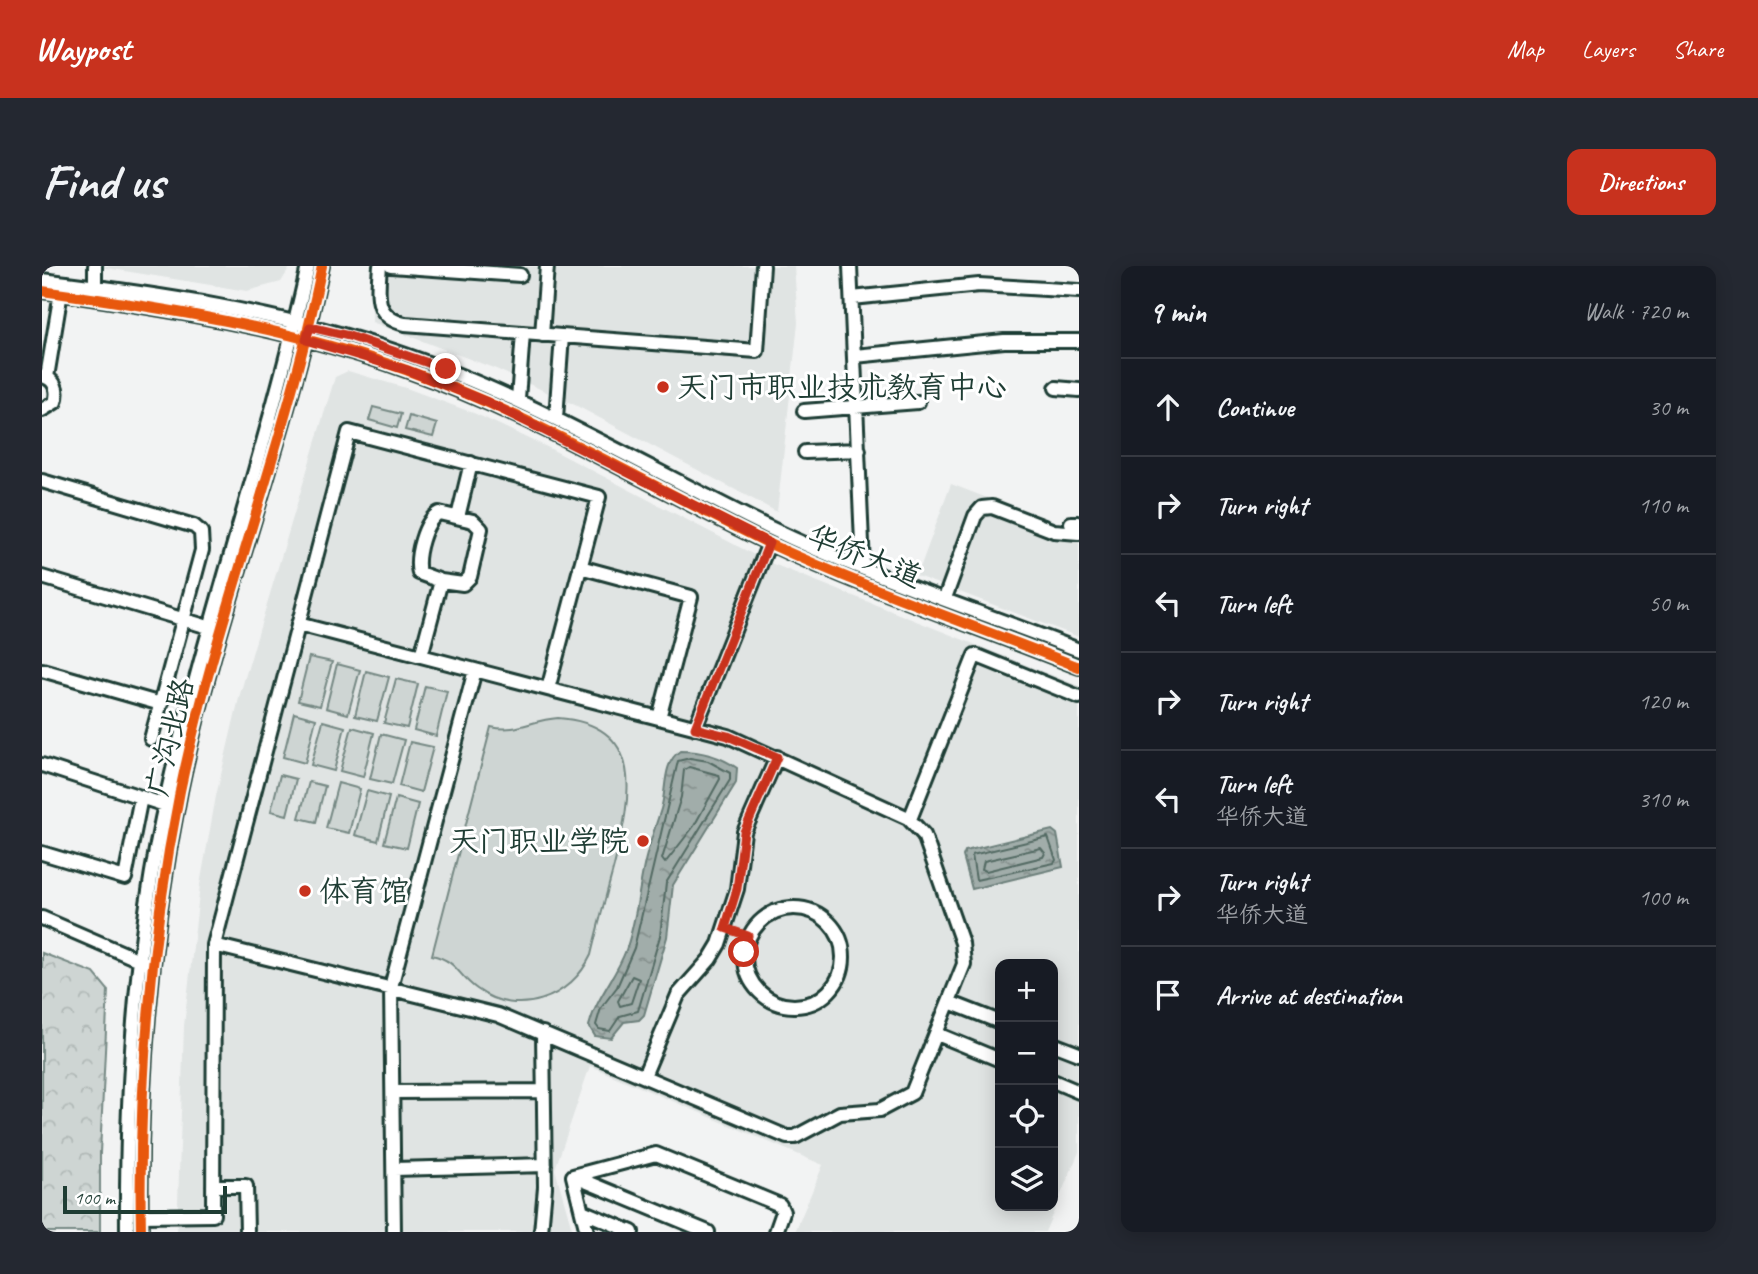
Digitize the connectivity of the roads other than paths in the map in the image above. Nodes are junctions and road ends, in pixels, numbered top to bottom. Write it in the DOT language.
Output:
graph roads {
  1 [pos="95,266"];
  2 [pos="308,266"];
  3 [pos="322,266"];
  4 [pos="380,266"];
  5 [pos="391,266"];
  6 [pos="547,266"];
  7 [pos="764,266"];
  8 [pos="850,266"];
  9 [pos="520,275"];
  10 [pos="42,280"];
  11 [pos="95,287"];
  12 [pos="62,288"];
  13 [pos="42,291"];
  14 [pos="1079,291"];
  15 [pos="852,298"];
  16 [pos="294,330"];
  17 [pos="308,333"];
  18 [pos="523,333"];
  19 [pos="542,335"];
  20 [pos="562,336"];
  21 [pos="1079,341"];
  22 [pos="855,356"];
  23 [pos="45,376"];
  24 [pos="1056,388"];
  25 [pos="1079,390"];
  26 [pos="518,399"];
  27 [pos="918,402"];
  28 [pos="858,407"];
  29 [pos="42,410"];
  30 [pos="804,411"];
  31 [pos="556,418"];
  32 [pos="859,450"];
  33 [pos="805,453"];
  34 [pos="471,463"];
  35 [pos="42,481"];
  36 [pos="458,517"];
  37 [pos="1076,526"];
  38 [pos="769,543"];
  39 [pos="863,566"];
  40 [pos="580,567"];
  41 [pos="42,578"];
  42 [pos="440,582"];
  43 [pos="945,598"];
  44 [pos="183,620"];
  45 [pos="298,624"];
  46 [pos="216,630"];
  47 [pos="1079,650"];
  48 [pos="421,656"];
  49 [pos="1079,667"];
  50 [pos="42,670"];
  51 [pos="475,670"];
  52 [pos="548,689"];
  53 [pos="1079,697"];
  54 [pos="160,704"];
  55 [pos="659,718"];
  56 [pos="695,728"];
  57 [pos="151,738"];
  58 [pos="777,757"];
  59 [pos="42,765"];
  60 [pos="141,797"];
  61 [pos="165,804"];
  62 [pos="910,819"];
  63 [pos="42,853"];
  64 [pos="42,918"];
  65 [pos="42,926"];
  66 [pos="725,928"];
  67 [pos="748,936"];
  68 [pos="214,945"];
  69 [pos="146,967"];
  70 [pos="391,987"];
  71 [pos="949,1002"];
  72 [pos="998,1022"];
  73 [pos="543,1033"];
  74 [pos="937,1034"];
  75 [pos="1058,1046"];
  76 [pos="1079,1054"];
  77 [pos="995,1058"];
  78 [pos="644,1076"];
  79 [pos="1058,1083"];
  80 [pos="544,1091"];
  81 [pos="393,1092"];
  82 [pos="1079,1092"];
  83 [pos="545,1165"];
  84 [pos="394,1168"];
  85 [pos="573,1176"];
  86 [pos="214,1186"];
  87 [pos="582,1211"];
  88 [pos="141,1216"];
  89 [pos="127,1232"];
  90 [pos="141,1232"];
  91 [pos="247,1232"];
  92 [pos="394,1232"];
  93 [pos="541,1232"];
  94 [pos="587,1232"];
  95 [pos="632,1232"];
  96 [pos="708,1232"];
  97 [pos="776,1232"];
  1 -- 11 [label="street"];
  2 -- 16 [label="street, 广沟北路"];
  3 -- 17 [label="street, 广沟北路"];
  4 -- 18 [label="street"];
  5 -- 9 [label="street"];
  6 -- 19 [label="street"];
  7 -- 20 [label="street"];
  8 -- 15 [label="street"];
  10 -- 12 [label="street, 华侨大道"];
  11 -- 12 [label="street, 华侨大道"];
  11 -- 16 [label="street, 华侨大道"];
  12 -- 13 [label="street, 华侨大道"];
  12 -- 16 [label="street, 华侨大道"];
  12 -- 23 [label="street"];
  14 -- 15 [label="street"];
  15 -- 22 [label="street"];
  16 -- 17 [label="street, 华侨大道"];
  16 -- 46 [label="street, 广沟北路"];
  17 -- 26 [label="street, 华侨大道"];
  17 -- 38 [label="street, 华侨大道"];
  17 -- 46 [label="street, 广沟北路"];
  18 -- 19 [label="street"];
  18 -- 26 [label="street"];
  19 -- 20 [label="street"];
  20 -- 31 [label="street"];
  21 -- 22 [label="street"];
  22 -- 28 [label="street"];
  23 -- 29 [label="street"];
  24 -- 25 [label="street"];
  26 -- 31 [label="street, 华侨大道"];
  27 -- 28 [label="street"];
  28 -- 30 [label="street"];
  28 -- 32 [label="street"];
  31 -- 39 [label="street, 华侨大道"];
  32 -- 33 [label="street"];
  32 -- 39 [label="street"];
  34 -- 36 [label="street"];
  34 -- 40 [label="street"];
  34 -- 45 [label="street"];
  35 -- 44 [label="street"];
  36 -- 42 [label="street"];
  36 -- 42 [label="street"];
  37 -- 43 [label="street"];
  38 -- 49 [label="street, 华侨大道"];
  38 -- 56 [label="street"];
  39 -- 43 [label="street, 华侨大道"];
  40 -- 52 [label="street"];
  40 -- 55 [label="street"];
  41 -- 44 [label="street"];
  42 -- 48 [label="street"];
  43 -- 47 [label="street, 华侨大道"];
  44 -- 46 [label="street"];
  44 -- 54 [label="street"];
  45 -- 48 [label="street"];
  45 -- 68 [label="street"];
  46 -- 61 [label="street, 广沟北路"];
  46 -- 69 [label="street, 广沟北路"];
  48 -- 51 [label="street"];
  50 -- 54 [label="street"];
  51 -- 52 [label="street"];
  51 -- 70 [label="street"];
  52 -- 55 [label="street"];
  53 -- 62 [label="street"];
  54 -- 57 [label="street"];
  55 -- 56 [label="street"];
  56 -- 58 [label="street"];
  58 -- 62 [label="street"];
  58 -- 66 [label="street"];
  59 -- 60 [label="street"];
  60 -- 61 [label="street"];
  60 -- 63 [label="street"];
  61 -- 69 [label="street, 广沟北路"];
  62 -- 71 [label="street"];
  64 -- 69 [label="street"];
  65 -- 69 [label="street"];
  66 -- 67 [label="street"];
  66 -- 78 [label="street"];
  67 -- 67 [label="street"];
  68 -- 70 [label="street"];
  68 -- 86 [label="street"];
  69 -- 88 [label="street, 广沟北路"];
  69 -- 89 [label="street, 广沟北路"];
  70 -- 73 [label="street"];
  70 -- 81 [label="street"];
  71 -- 72 [label="street"];
  71 -- 74 [label="street"];
  73 -- 78 [label="street"];
  73 -- 80 [label="street"];
  74 -- 77 [label="street"];
  74 -- 78 [label="street"];
  75 -- 76 [label="street"];
  79 -- 82 [label="street"];
  80 -- 81 [label="street"];
  80 -- 83 [label="street"];
  81 -- 84 [label="street"];
  83 -- 84 [label="street"];
  83 -- 93 [label="street"];
  84 -- 92 [label="street"];
  85 -- 87 [label="street"];
  85 -- 96 [label="street"];
  85 -- 97 [label="street"];
  86 -- 88 [label="street"];
  86 -- 91 [label="street"];
  87 -- 94 [label="street"];
  87 -- 95 [label="street"];
  88 -- 90 [label="street, 广沟北路"];
}
